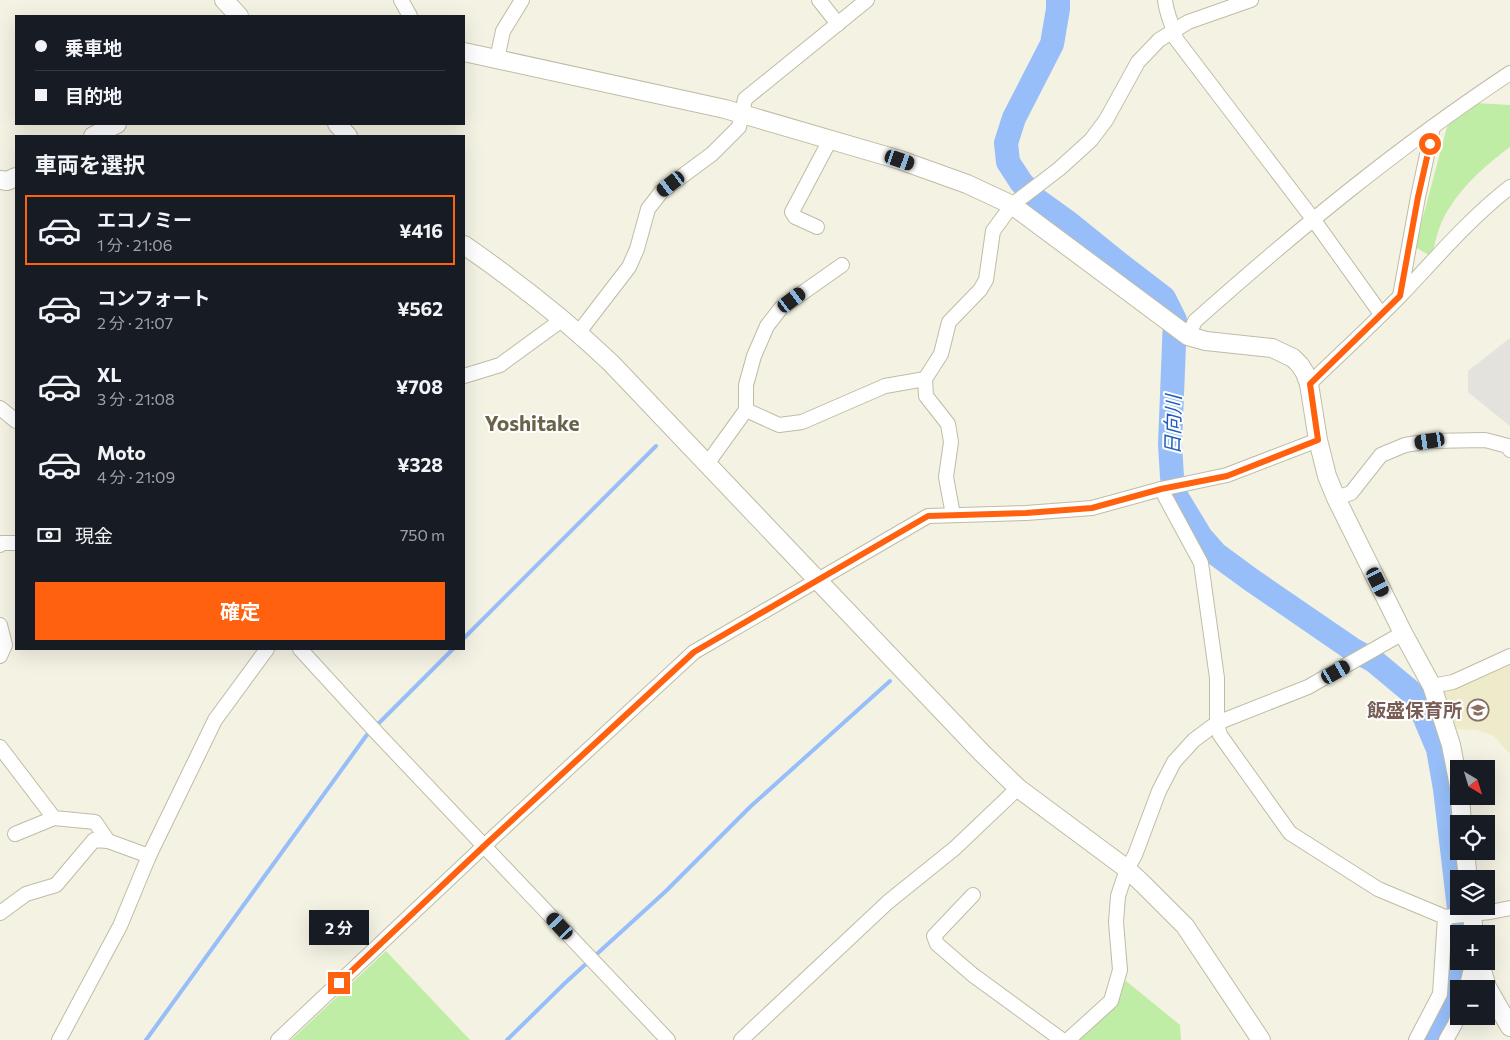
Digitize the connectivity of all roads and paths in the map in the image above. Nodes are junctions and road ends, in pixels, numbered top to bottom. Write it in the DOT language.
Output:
graph roads {
  1 [pos="224,0"];
  2 [pos="401,0"];
  3 [pos="522,0"];
  4 [pos="819,0"];
  5 [pos="867,0"];
  6 [pos="1165,0"];
  7 [pos="1251,0"];
  8 [pos="238,15"];
  9 [pos="409,15"];
  10 [pos="838,24"];
  11 [pos="1174,32"];
  12 [pos="465,52"];
  13 [pos="497,59"];
  14 [pos="1510,73"];
  15 [pos="742,114"];
  16 [pos="115,125"];
  17 [pos="337,125"];
  18 [pos="1433,127"];
  19 [pos="95,135"];
  20 [pos="347,135"];
  21 [pos="830,140"];
  22 [pos="15,177"];
  23 [pos="0,180"];
  24 [pos="1510,187"];
  25 [pos="1016,201"];
  26 [pos="1313,218"];
  27 [pos="817,227"];
  28 [pos="465,246"];
  29 [pos="842,265"];
  30 [pos="1400,296"];
  31 [pos="1381,314"];
  32 [pos="563,319"];
  33 [pos="579,332"];
  34 [pos="1185,334"];
  35 [pos="465,376"];
  36 [pos="925,379"];
  37 [pos="1310,384"];
  38 [pos="0,408"];
  39 [pos="746,410"];
  40 [pos="15,420"];
  41 [pos="1318,440"];
  42 [pos="1510,450"];
  43 [pos="707,464"];
  44 [pos="1161,489"];
  45 [pos="1336,498"];
  46 [pos="953,515"];
  47 [pos="15,543"];
  48 [pos="0,545"];
  49 [pos="817,580"];
  50 [pos="0,625"];
  51 [pos="1403,633"];
  52 [pos="266,650"];
  53 [pos="301,650"];
  54 [pos="0,656"];
  55 [pos="1510,656"];
  56 [pos="1432,686"];
  57 [pos="1217,723"];
  58 [pos="0,747"];
  59 [pos="1454,760"];
  60 [pos="1018,788"];
  61 [pos="54,818"];
  62 [pos="15,834"];
  63 [pos="108,842"];
  64 [pos="484,846"];
  65 [pos="149,856"];
  66 [pos="1126,869"];
  67 [pos="973,895"];
  68 [pos="1510,908"];
  69 [pos="1495,911"];
  70 [pos="0,913"];
  71 [pos="1452,915"];
  72 [pos="1445,917"];
  73 [pos="1482,970"];
  74 [pos="1454,1025"];
  75 [pos="1510,1027"];
  76 [pos="59,1040"];
  77 [pos="278,1040"];
  78 [pos="668,1040"];
  79 [pos="741,1040"];
  80 [pos="1062,1040"];
  81 [pos="1068,1040"];
  82 [pos="1261,1040"];
  83 [pos="1416,1040"];
  84 [pos="1446,1040"];
  1 -- 8 [label="street"];
  2 -- 9 [label="street"];
  3 -- 13 [label="street"];
  4 -- 10 [label="street"];
  5 -- 10 [label="street"];
  6 -- 11 [label="street"];
  7 -- 11 [label="street"];
  10 -- 15 [label="street"];
  11 -- 25 [label="street"];
  11 -- 26 [label="street"];
  12 -- 13 [label="street"];
  13 -- 15 [label="street"];
  14 -- 18 [label="street"];
  15 -- 21 [label="street"];
  15 -- 33 [label="street"];
  16 -- 19 [label="street"];
  17 -- 20 [label="street"];
  18 -- 26 [label="street"];
  18 -- 30 [label="street"];
  21 -- 25 [label="street"];
  21 -- 27 [label="street"];
  22 -- 23 [label="street"];
  24 -- 30 [label="street"];
  25 -- 34 [label="street"];
  25 -- 36 [label="street"];
  26 -- 31 [label="street"];
  26 -- 34 [label="street"];
  28 -- 32 [label="street"];
  29 -- 39 [label="street"];
  30 -- 31 [label="street"];
  31 -- 37 [label="street"];
  32 -- 33 [label="street"];
  32 -- 35 [label="street"];
  33 -- 43 [label="street"];
  34 -- 37 [label="street"];
  36 -- 39 [label="street"];
  36 -- 46 [label="street"];
  37 -- 41 [label="street"];
  38 -- 40 [label="street"];
  39 -- 43 [label="street"];
  41 -- 44 [label="street"];
  41 -- 45 [label="street"];
  42 -- 45 [label="street"];
  43 -- 49 [label="street"];
  44 -- 46 [label="street"];
  44 -- 57 [label="street"];
  45 -- 51 [label="street"];
  46 -- 49 [label="street"];
  47 -- 48 [label="street"];
  49 -- 60 [label="street"];
  49 -- 64 [label="street"];
  50 -- 54 [label="street"];
  51 -- 56 [label="street"];
  51 -- 57 [label="street"];
  52 -- 65 [label="street"];
  53 -- 64 [label="street"];
  55 -- 56 [label="street"];
  56 -- 59 [label="street"];
  57 -- 66 [label="street"];
  57 -- 72 [label="street"];
  58 -- 61 [label="street"];
  60 -- 66 [label="street"];
  60 -- 79 [label="street"];
  61 -- 62 [label="street"];
  61 -- 63 [label="street"];
  63 -- 65 [label="street"];
  63 -- 70 [label="street"];
  64 -- 77 [label="street"];
  64 -- 78 [label="street"];
  65 -- 76 [label="street"];
  66 -- 81 [label="street"];
  66 -- 82 [label="street"];
  67 -- 80 [label="street"];
  68 -- 69 [label="street"];
  71 -- 72 [label="street"];
  72 -- 83 [label="street"];
  73 -- 75 [label="street"];
  74 -- 84 [label="street"];
}
